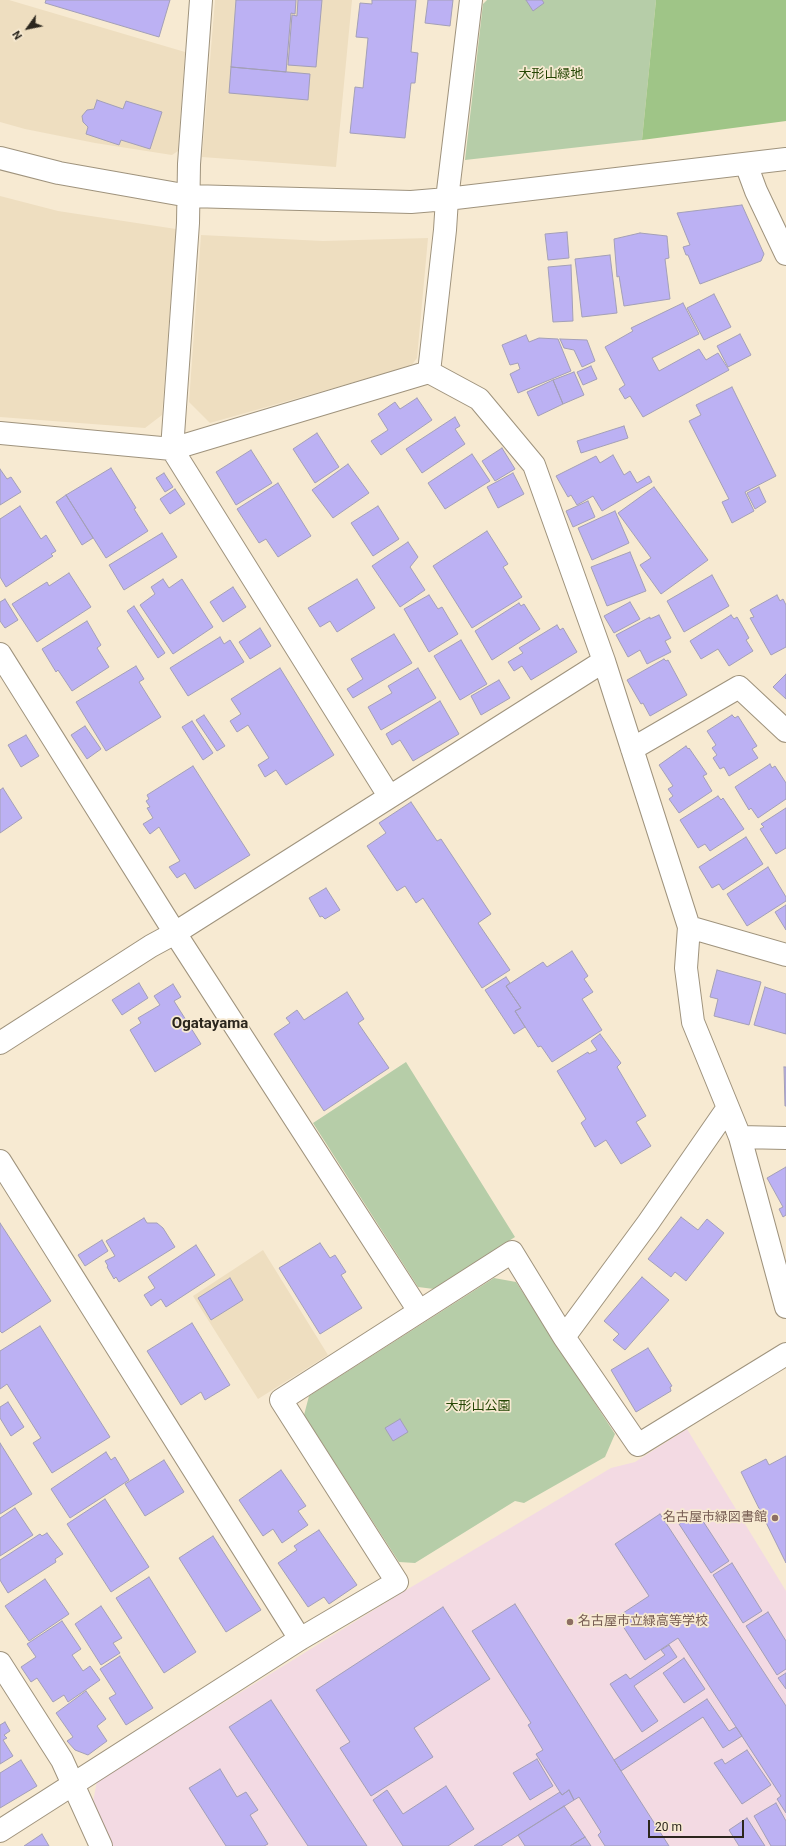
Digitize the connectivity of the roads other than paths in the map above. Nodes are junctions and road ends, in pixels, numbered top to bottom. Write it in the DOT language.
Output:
graph roads {
  1 [pos="201,0"];
  2 [pos="471,0"];
  3 [pos="0,158"];
  4 [pos="786,159"];
  5 [pos="746,164"];
  6 [pos="189,196"];
  7 [pos="447,199"];
  8 [pos="786,254"];
  9 [pos="429,372"];
  10 [pos="0,433"];
  11 [pos="172,449"];
  12 [pos="0,654"];
  13 [pos="604,661"];
  14 [pos="786,731"];
  15 [pos="632,749"];
  16 [pos="389,796"];
  17 [pos="689,927"];
  18 [pos="174,932"];
  19 [pos="786,955"];
  20 [pos="0,1043"];
  21 [pos="727,1108"];
  22 [pos="740,1138"];
  23 [pos="786,1138"];
  24 [pos="0,1161"];
  25 [pos="786,1307"];
  26 [pos="419,1311"];
  27 [pos="564,1337"];
  28 [pos="786,1354"];
  29 [pos="300,1639"];
  30 [pos="0,1663"];
  31 [pos="74,1784"];
  32 [pos="0,1831"];
  33 [pos="101,1846"];
  1 -- 6 [label="street"];
  2 -- 7 [label="street"];
  3 -- 6 [label="street"];
  4 -- 5 [label="street"];
  5 -- 7 [label="street"];
  5 -- 8 [label="street"];
  6 -- 7 [label="street"];
  6 -- 11 [label="street"];
  7 -- 9 [label="street"];
  9 -- 11 [label="street"];
  9 -- 13 [label="street"];
  10 -- 11 [label="street"];
  11 -- 16 [label="street"];
  12 -- 18 [label="street"];
  13 -- 15 [label="street"];
  13 -- 16 [label="street"];
  14 -- 15 [label="street"];
  15 -- 17 [label="street"];
  16 -- 18 [label="street"];
  17 -- 19 [label="street"];
  17 -- 21 [label="street"];
  18 -- 20 [label="street"];
  18 -- 26 [label="street"];
  21 -- 22 [label="street"];
  21 -- 27 [label="street"];
  22 -- 23 [label="street"];
  22 -- 25 [label="street"];
  24 -- 29 [label="street"];
  26 -- 27 [label="street"];
  26 -- 29 [label="street"];
  27 -- 28 [label="street"];
  29 -- 31 [label="street"];
  30 -- 31 [label="street"];
  31 -- 32 [label="street"];
  31 -- 33 [label="street"];
}
